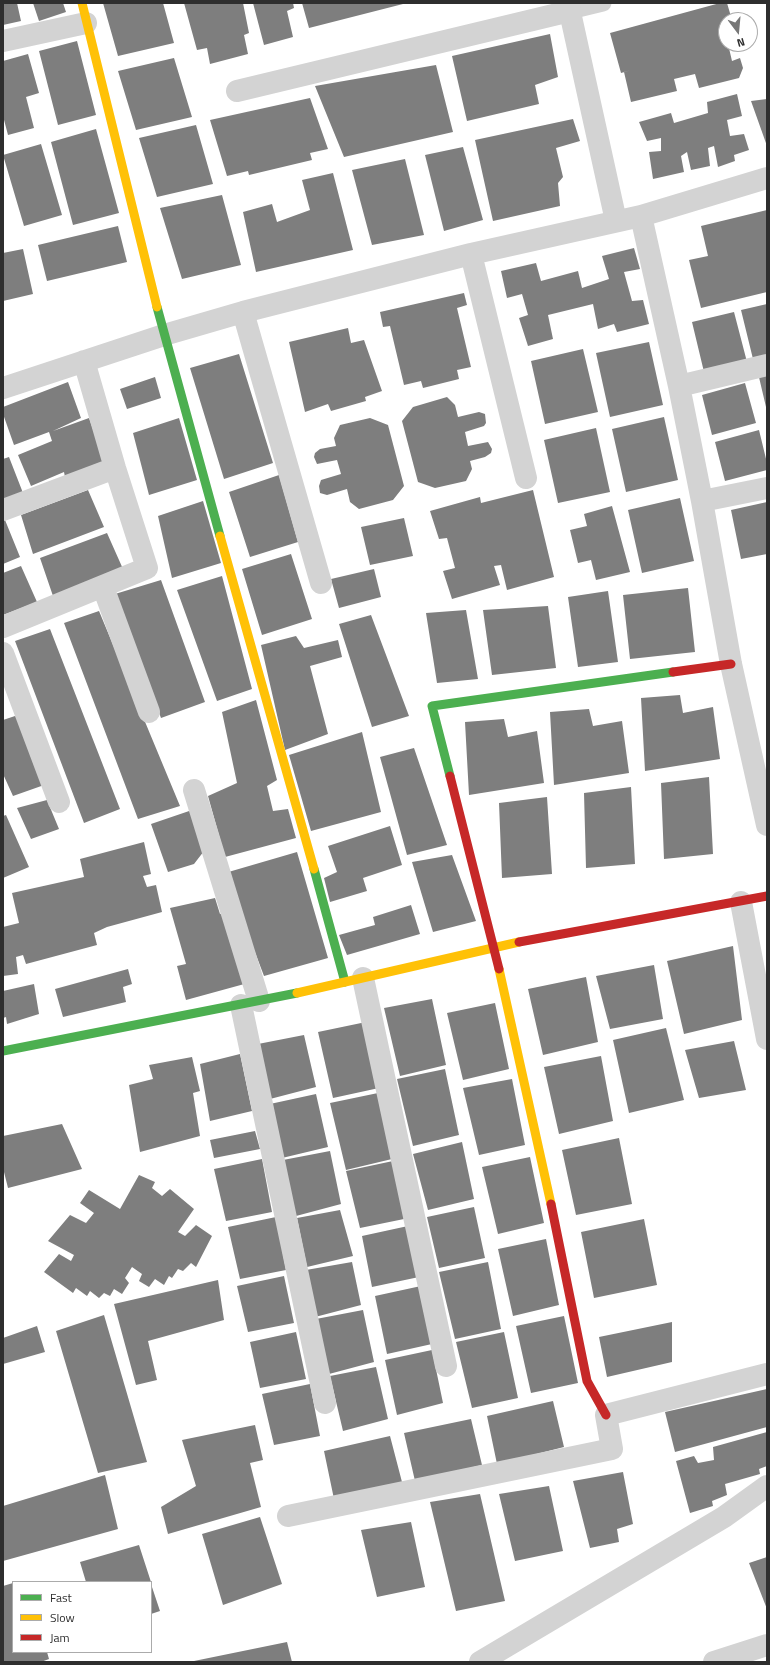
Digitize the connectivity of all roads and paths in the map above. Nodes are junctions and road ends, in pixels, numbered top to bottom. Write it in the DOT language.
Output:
graph roads {
  1 [pos="603,3"];
  2 [pos="569,7"];
  3 [pos="84,13"];
  4 [pos="3,42"];
  5 [pos="237,91"];
  6 [pos="767,178"];
  7 [pos="641,216"];
  8 [pos="616,221"];
  9 [pos="471,254"];
  10 [pos="243,312"];
  11 [pos="164,335"];
  12 [pos="84,361"];
  13 [pos="767,365"];
  14 [pos="679,386"];
  15 [pos="3,388"];
  16 [pos="114,468"];
  17 [pos="526,478"];
  18 [pos="767,488"];
  19 [pos="702,501"];
  20 [pos="3,510"];
  21 [pos="321,582"];
  22 [pos="103,587"];
  23 [pos="3,627"];
  24 [pos="3,653"];
  25 [pos="731,664"];
  26 [pos="149,712"];
  27 [pos="194,790"];
  28 [pos="59,802"];
  29 [pos="767,825"];
  30 [pos="767,896"];
  31 [pos="741,902"];
  32 [pos="494,947"];
  33 [pos="354,980"];
  34 [pos="250,1003"];
  35 [pos="767,1039"];
  36 [pos="3,1051"];
  37 [pos="446,1366"];
  38 [pos="767,1374"];
  39 [pos="325,1403"];
  40 [pos="606,1415"];
  41 [pos="767,1486"];
  42 [pos="288,1516"];
  43 [pos="767,1645"];
  44 [pos="480,1662"];
  45 [pos="714,1662"];
  1 -- 2 [label="lane"];
  2 -- 5 [label="street"];
  2 -- 8 [label="street"];
  3 -- 4 [label="street"];
  3 -- 11 [label="street"];
  6 -- 7 [label="street"];
  7 -- 8 [label="street"];
  7 -- 14 [label="street"];
  8 -- 9 [label="street"];
  9 -- 10 [label="street"];
  9 -- 17 [label="street"];
  10 -- 11 [label="street"];
  10 -- 21 [label="street"];
  11 -- 12 [label="street"];
  11 -- 33 [label="street"];
  12 -- 15 [label="street"];
  12 -- 16 [label="street"];
  13 -- 14 [label="street"];
  14 -- 19 [label="street"];
  16 -- 20 [label="street"];
  16 -- 22 [label="street"];
  18 -- 19 [label="street"];
  19 -- 25 [label="street"];
  22 -- 23 [label="street"];
  22 -- 26 [label="street"];
  24 -- 28 [label="street"];
  25 -- 29 [label="street"];
  25 -- 32 [label="street"];
  27 -- 34 [label="street"];
  30 -- 31 [label="street"];
  31 -- 32 [label="street"];
  31 -- 35 [label="street"];
  32 -- 33 [label="street"];
  32 -- 40 [label="street"];
  33 -- 34 [label="street"];
  33 -- 37 [label="street"];
  34 -- 36 [label="street"];
  34 -- 39 [label="street"];
  38 -- 40 [label="street"];
  40 -- 42 [label="street"];
  41 -- 44 [label="street"];
  43 -- 45 [label="street"];
}
